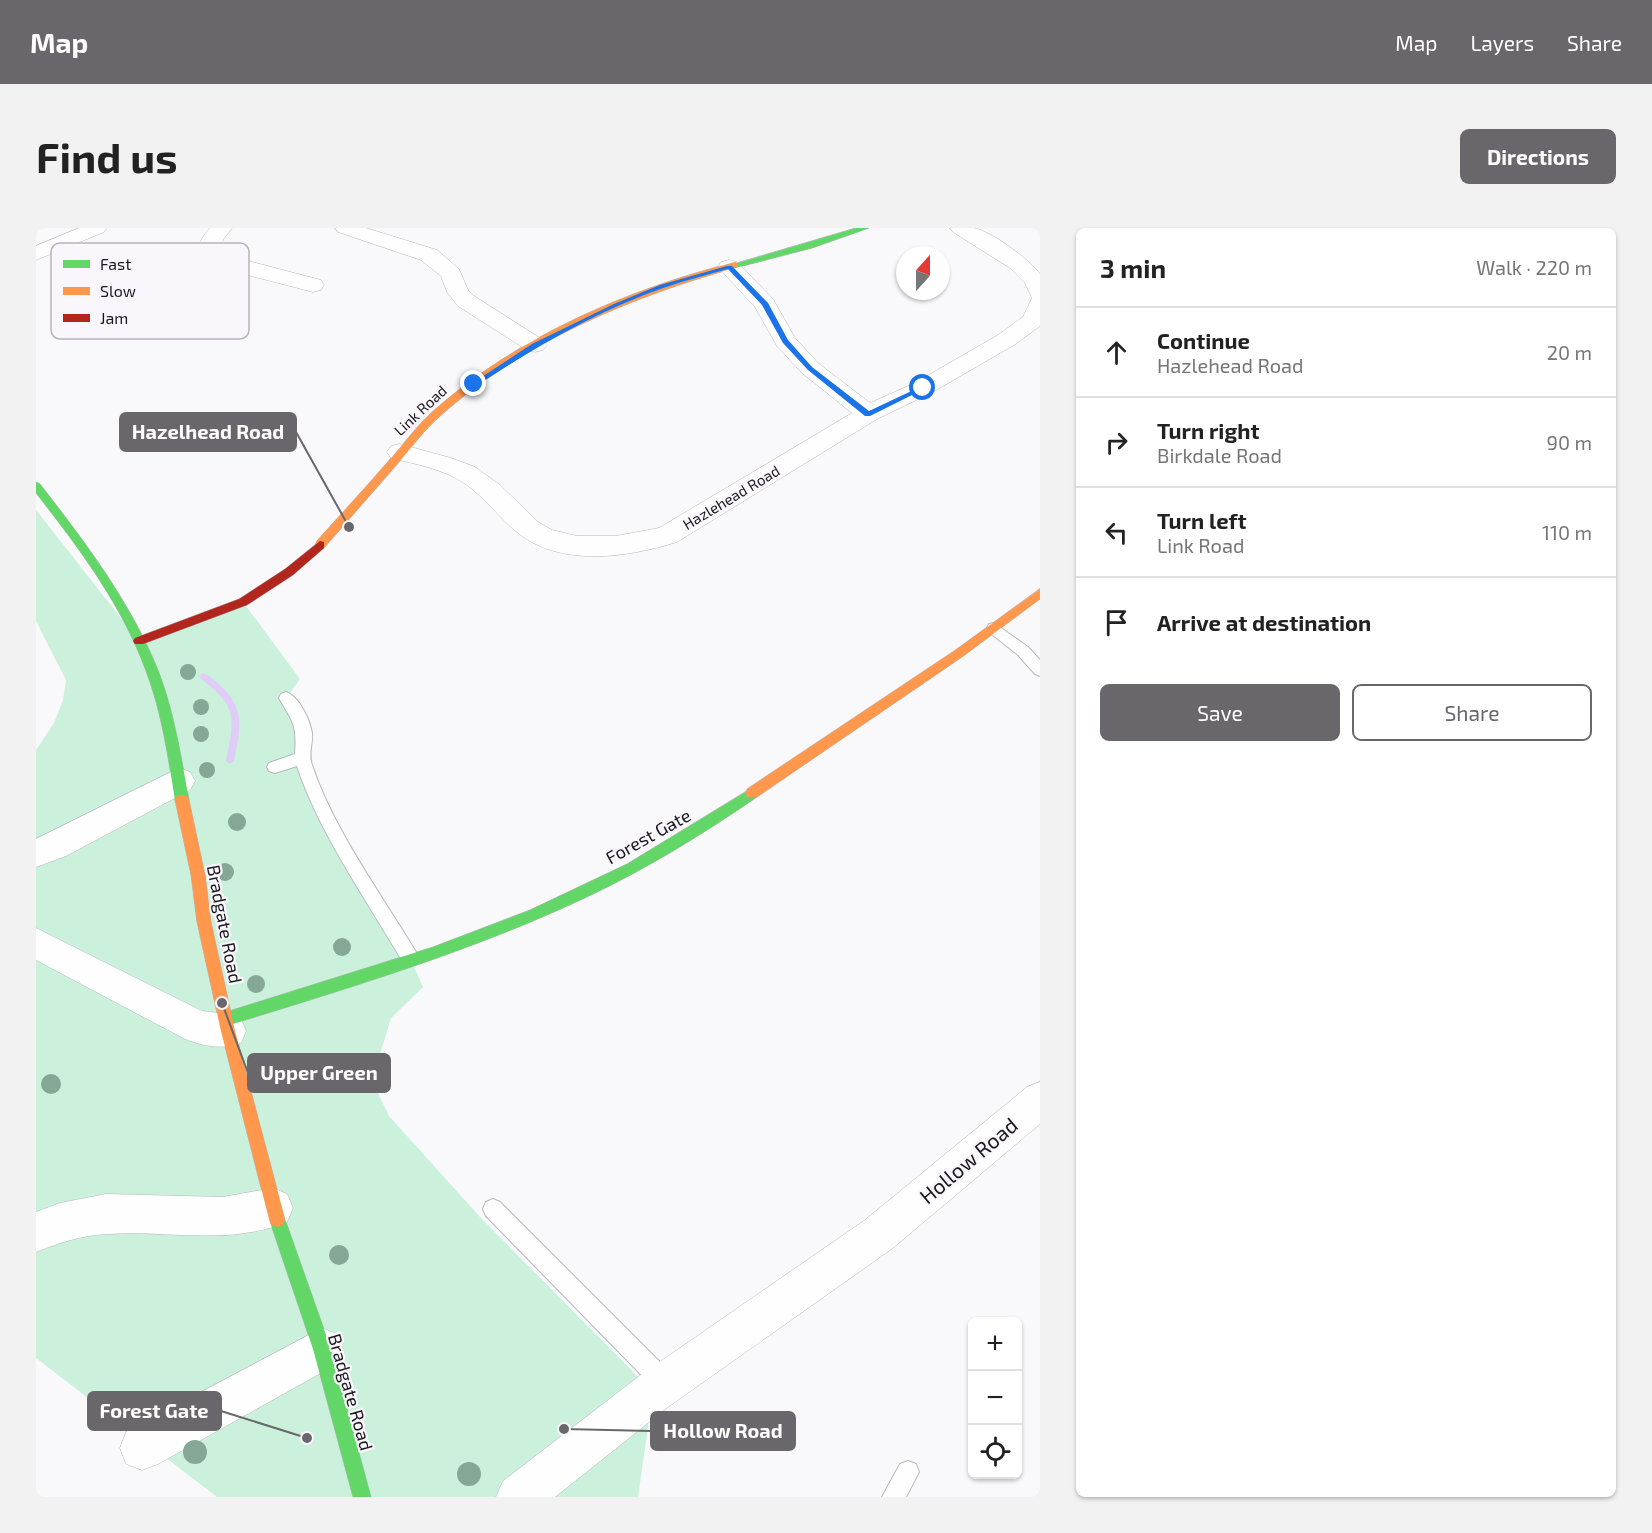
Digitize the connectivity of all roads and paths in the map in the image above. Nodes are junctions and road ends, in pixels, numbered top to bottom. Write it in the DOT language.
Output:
graph roads {
  1 [pos="98,228"];
  2 [pos="222,228"];
  3 [pos="348,228"];
  4 [pos="865,228"];
  5 [pos="960,228"];
  6 [pos="62,243"];
  7 [pos="209,243"];
  8 [pos="51,248"];
  9 [pos="36,254"];
  10 [pos="729,267"];
  11 [pos="249,273"];
  12 [pos="313,285"];
  13 [pos="1040,294"];
  14 [pos="1040,302"];
  15 [pos="534,345"];
  16 [pos="868,414"];
  17 [pos="400,452"];
  18 [pos="36,486"];
  19 [pos="1040,593"];
  20 [pos="994,628"];
  21 [pos="139,641"];
  22 [pos="1040,670"];
  23 [pos="286,698"];
  24 [pos="302,758"];
  25 [pos="275,767"];
  26 [pos="179,781"];
  27 [pos="36,853"];
  28 [pos="36,943"];
  29 [pos="410,958"];
  30 [pos="227,1025"];
  31 [pos="1040,1100"];
  32 [pos="273,1208"];
  33 [pos="493,1209"];
  34 [pos="36,1232"];
  35 [pos="322,1349"];
  36 [pos="665,1383"];
  37 [pos="142,1448"];
  38 [pos="908,1472"];
  39 [pos="362,1497"];
  40 [pos="519,1497"];
  41 [pos="893,1497"];
  1 -- 6 [label="street"];
  2 -- 7 [label="street"];
  3 -- 15 [label="street"];
  4 -- 10 [label="street, Link Road"];
  5 -- 13 [label="street"];
  8 -- 9 [label="street"];
  10 -- 15 [label="street, Link Road"];
  10 -- 16 [label="street"];
  11 -- 12 [label="street"];
  14 -- 16 [label="street, Hazlehead Road"];
  15 -- 17 [label="street, Link Road"];
  16 -- 17 [label="street, Hazlehead Road"];
  17 -- 21 [label="street, Link Road"];
  18 -- 21 [label="street, Bradgate Road"];
  19 -- 20 [label="street, Forest Gate"];
  20 -- 22 [label="lane"];
  20 -- 29 [label="street, Forest Gate"];
  21 -- 26 [label="street, Bradgate Road"];
  23 -- 24 [label="lane"];
  24 -- 25 [label="lane"];
  24 -- 29 [label="lane"];
  26 -- 27 [label="street"];
  26 -- 30 [label="street, Bradgate Road"];
  28 -- 30 [label="street"];
  29 -- 30 [label="street, Forest Gate"];
  30 -- 32 [label="street, Bradgate Road"];
  31 -- 36 [label="street, Hollow Road"];
  32 -- 34 [label="street"];
  32 -- 35 [label="street, Bradgate Road"];
  33 -- 36 [label="lane"];
  35 -- 37 [label="street"];
  35 -- 39 [label="street, Bradgate Road"];
  36 -- 40 [label="street, Hollow Road"];
  38 -- 41 [label="lane"];
}
